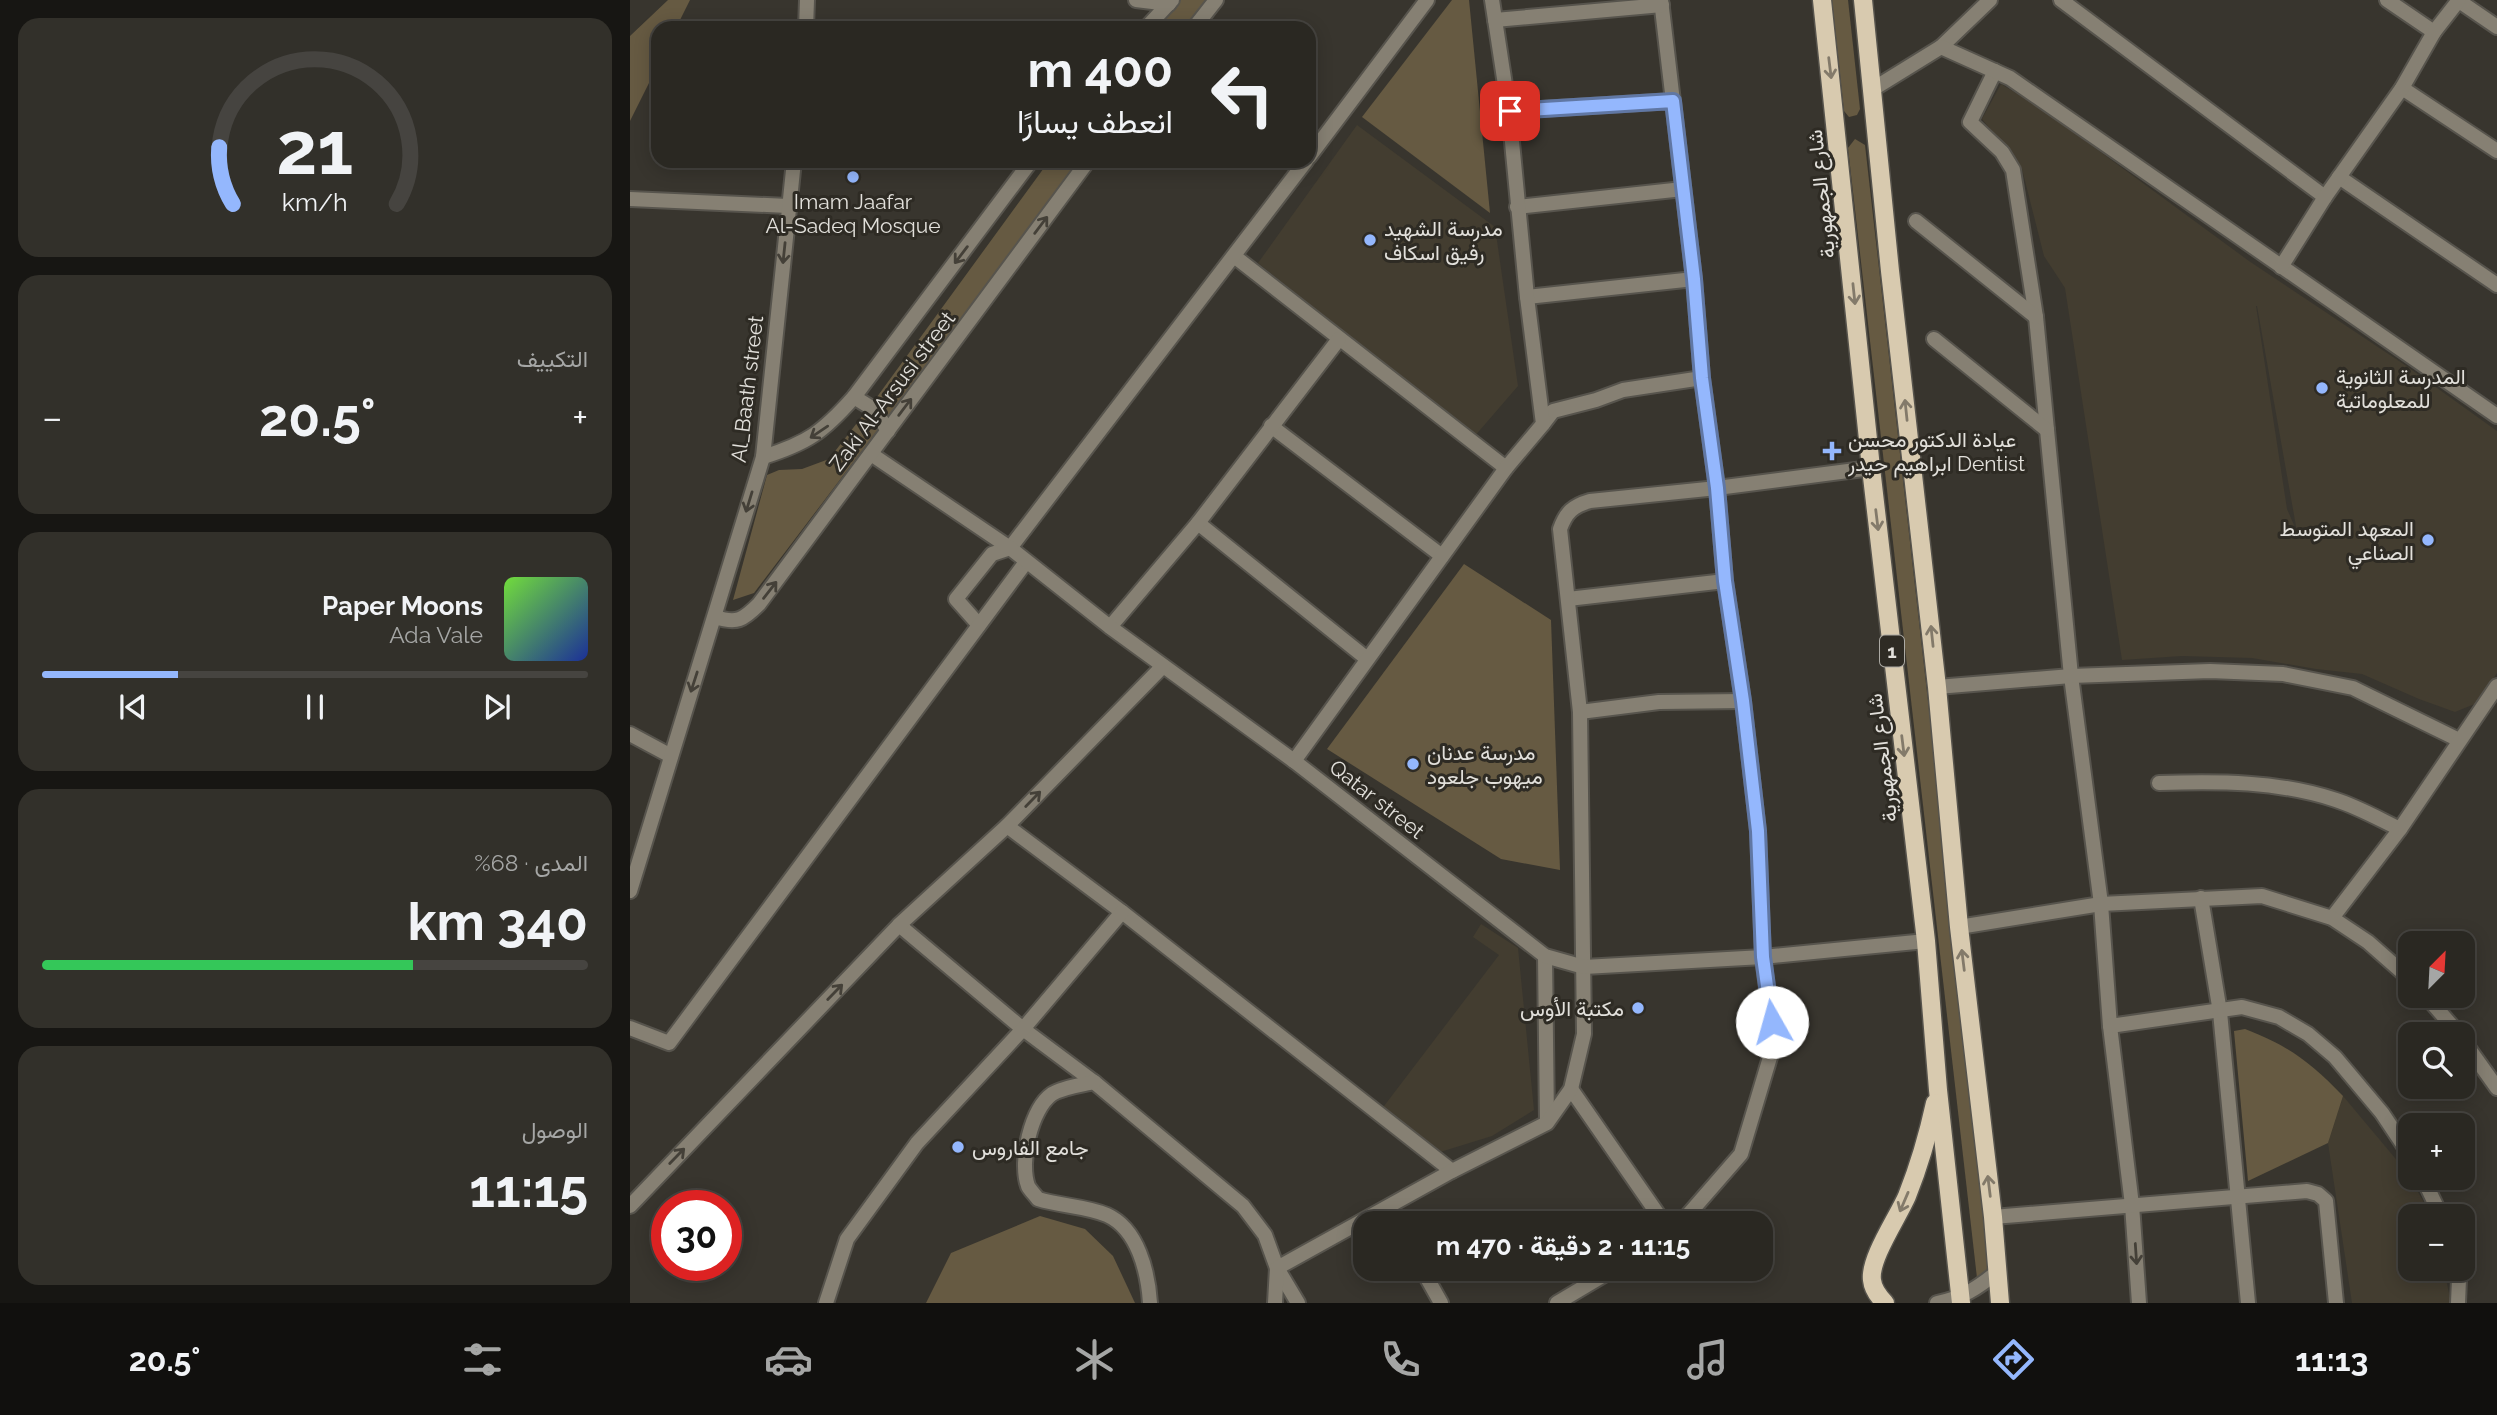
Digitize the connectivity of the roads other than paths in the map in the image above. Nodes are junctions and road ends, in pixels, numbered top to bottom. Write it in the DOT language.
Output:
graph roads {
  1 [pos="807,0"];
  2 [pos="1136,0"];
  3 [pos="1216,0"];
  4 [pos="1427,0"];
  5 [pos="1492,0"];
  6 [pos="1822,0"];
  7 [pos="1863,0"];
  8 [pos="1990,0"];
  9 [pos="2060,0"];
  10 [pos="2387,0"];
  11 [pos="2459,1"];
  12 [pos="1170,2"];
  13 [pos="1661,2"];
  14 [pos="1495,20"];
  15 [pos="806,21"];
  16 [pos="1152,21"];
  17 [pos="1200,21"];
  18 [pos="2497,27"];
  19 [pos="2434,32"];
  20 [pos="1941,47"];
  21 [pos="1995,71"];
  22 [pos="2402,88"];
  23 [pos="1873,89"];
  24 [pos="1673,101"];
  25 [pos="1510,111"];
  26 [pos="1316,148"];
  27 [pos="2497,151"];
  28 [pos="793,168"];
  29 [pos="1026,168"];
  30 [pos="1083,168"];
  31 [pos="1301,168"];
  32 [pos="2340,177"];
  33 [pos="1683,189"];
  34 [pos="2325,197"];
  35 [pos="630,199"];
  36 [pos="789,206"];
  37 [pos="1517,207"];
  38 [pos="1916,220"];
  39 [pos="1234,256"];
  40 [pos="2281,267"];
  41 [pos="1694,279"];
  42 [pos="2497,285"];
  43 [pos="1527,297"];
  44 [pos="2036,317"];
  45 [pos="1339,339"];
  46 [pos="1934,339"];
  47 [pos="1702,378"];
  48 [pos="854,397"];
  49 [pos="2497,416"];
  50 [pos="1543,424"];
  51 [pos="1271,426"];
  52 [pos="2047,430"];
  53 [pos="888,431"];
  54 [pos="871,454"];
  55 [pos="763,457"];
  56 [pos="1506,468"];
  57 [pos="1871,468"];
  58 [pos="1717,488"];
  59 [pos="1198,523"];
  60 [pos="1010,548"];
  61 [pos="1442,556"];
  62 [pos="1026,562"];
  63 [pos="1725,581"];
  64 [pos="1568,598"];
  65 [pos="715,617"];
  66 [pos="979,625"];
  67 [pos="1110,627"];
  68 [pos="1366,658"];
  69 [pos="1163,666"];
  70 [pos="2071,676"];
  71 [pos="1937,687"];
  72 [pos="2497,687"];
  73 [pos="1743,701"];
  74 [pos="1580,712"];
  75 [pos="630,734"];
  76 [pos="2459,740"];
  77 [pos="671,756"];
  78 [pos="1294,761"];
  79 [pos="2159,783"];
  80 [pos="1007,825"];
  81 [pos="2400,829"];
  82 [pos="631,885"];
  83 [pos="2202,898"];
  84 [pos="2101,904"];
  85 [pos="1122,912"];
  86 [pos="2332,918"];
  87 [pos="899,925"];
  88 [pos="1959,927"];
  89 [pos="1926,941"];
  90 [pos="1545,956"];
  91 [pos="1763,957"];
  92 [pos="1584,967"];
  93 [pos="2398,968"];
  94 [pos="2436,1008"];
  95 [pos="2220,1012"];
  96 [pos="2449,1022"];
  97 [pos="2110,1026"];
  98 [pos="630,1028"];
  99 [pos="1023,1029"];
  100 [pos="2475,1057"];
  101 [pos="1094,1082"];
  102 [pos="2497,1088"];
  103 [pos="1571,1089"];
  104 [pos="1938,1090"];
  105 [pos="1547,1123"];
  106 [pos="2398,1136"];
  107 [pos="1451,1171"];
  108 [pos="2237,1196"];
  109 [pos="2132,1205"];
  110 [pos="630,1206"];
  111 [pos="1388,1208"];
  112 [pos="1390,1211"];
  113 [pos="1656,1211"];
  114 [pos="1691,1211"];
  115 [pos="1993,1217"];
  116 [pos="1277,1268"];
  117 [pos="1997,1272"];
  118 [pos="1429,1281"];
  119 [pos="1594,1281"];
  120 [pos="2459,1281"];
  121 [pos="1961,1300"];
  122 [pos="826,1303"];
  123 [pos="1150,1303"];
  124 [pos="1275,1303"];
  125 [pos="1298,1303"];
  126 [pos="1441,1303"];
  127 [pos="1557,1303"];
  128 [pos="1885,1303"];
  129 [pos="1937,1303"];
  130 [pos="2000,1303"];
  131 [pos="2139,1303"];
  132 [pos="2248,1303"];
  133 [pos="2336,1303"];
  134 [pos="2458,1303"];
  1 -- 15 [label="street"];
  2 -- 12 [label="street"];
  3 -- 17 [label="street"];
  4 -- 26 [label="street"];
  5 -- 14 [label="street"];
  6 -- 57 [label="main road, شارع الجمهورية / 1, one-way"];
  7 -- 23 [label="main road, 1"];
  8 -- 20 [label="street"];
  9 -- 34 [label="street"];
  10 -- 19 [label="street"];
  11 -- 18 [label="street"];
  11 -- 19 [label="street"];
  12 -- 16 [label="street"];
  13 -- 14 [label="street"];
  13 -- 24 [label="street"];
  14 -- 25 [label="street"];
  19 -- 22 [label="street"];
  20 -- 21 [label="street"];
  20 -- 23 [label="street"];
  21 -- 40 [label="street"];
  21 -- 44 [label="street"];
  22 -- 27 [label="street"];
  22 -- 32 [label="street"];
  71 -- 23 [label="main road, 1, one-way"];
  24 -- 25 [label="street"];
  24 -- 33 [label="street"];
  25 -- 37 [label="street"];
  28 -- 36 [label="street, Al_Baath street"];
  29 -- 48 [label="street, one-way"];
  53 -- 30 [label="street, Zaki Al-Arsusi street, one-way"];
  31 -- 39 [label="street"];
  32 -- 34 [label="street"];
  32 -- 42 [label="street"];
  33 -- 37 [label="street"];
  33 -- 41 [label="street"];
  34 -- 40 [label="street"];
  35 -- 36 [label="street"];
  36 -- 55 [label="street, Al_Baath street, one-way"];
  37 -- 43 [label="street"];
  38 -- 44 [label="street"];
  39 -- 45 [label="street"];
  39 -- 60 [label="street"];
  40 -- 49 [label="street"];
  41 -- 43 [label="street"];
  41 -- 47 [label="street"];
  43 -- 50 [label="street"];
  44 -- 52 [label="street"];
  45 -- 51 [label="street"];
  45 -- 56 [label="street"];
  46 -- 52 [label="street"];
  47 -- 50 [label="street"];
  47 -- 58 [label="street"];
  48 -- 53 [label="street"];
  48 -- 55 [label="street, one-way"];
  50 -- 56 [label="street"];
  51 -- 59 [label="street"];
  51 -- 61 [label="street"];
  52 -- 70 [label="street"];
  53 -- 54 [label="street, Zaki Al-Arsusi street"];
  54 -- 60 [label="street, Qatar street"];
  65 -- 54 [label="street, Zaki Al-Arsusi street, one-way"];
  55 -- 65 [label="street, Al_Baath street, one-way"];
  56 -- 61 [label="street"];
  57 -- 58 [label="street"];
  57 -- 89 [label="main road, شارع الجمهورية / 1, one-way"];
  58 -- 63 [label="street"];
  58 -- 64 [label="street"];
  59 -- 67 [label="street"];
  59 -- 68 [label="street"];
  60 -- 62 [label="street, Qatar street"];
  60 -- 66 [label="street"];
  61 -- 68 [label="street"];
  62 -- 66 [label="street"];
  62 -- 67 [label="street, Qatar street"];
  63 -- 64 [label="street"];
  63 -- 73 [label="street"];
  64 -- 74 [label="street"];
  65 -- 77 [label="street, Al_Baath street, one-way"];
  66 -- 98 [label="street"];
  67 -- 69 [label="street, Qatar street"];
  68 -- 78 [label="street"];
  69 -- 78 [label="street, Qatar street"];
  80 -- 69 [label="street, one-way"];
  70 -- 71 [label="street"];
  70 -- 76 [label="street"];
  70 -- 84 [label="street"];
  71 -- 88 [label="main road, 1"];
  72 -- 76 [label="street"];
  73 -- 74 [label="street"];
  73 -- 91 [label="street"];
  74 -- 92 [label="street"];
  75 -- 77 [label="street"];
  76 -- 81 [label="street"];
  77 -- 82 [label="street, Al_Baath street"];
  78 -- 90 [label="street, Qatar street"];
  79 -- 81 [label="street"];
  80 -- 85 [label="street"];
  80 -- 87 [label="street"];
  81 -- 86 [label="street"];
  83 -- 84 [label="street"];
  83 -- 86 [label="street"];
  83 -- 95 [label="street"];
  84 -- 88 [label="street"];
  84 -- 97 [label="street"];
  85 -- 99 [label="street"];
  85 -- 107 [label="street"];
  86 -- 93 [label="street"];
  87 -- 99 [label="street"];
  110 -- 87 [label="street, one-way"];
  115 -- 88 [label="main road, 1, one-way"];
  89 -- 91 [label="street, Qatar street"];
  89 -- 104 [label="main road, شارع الجمهورية / 1"];
  90 -- 92 [label="street, Qatar street"];
  90 -- 105 [label="street"];
  91 -- 92 [label="street, Qatar street"];
  91 -- 114 [label="street"];
  92 -- 103 [label="street"];
  94 -- 96 [label="street"];
  95 -- 97 [label="street"];
  95 -- 106 [label="street"];
  95 -- 108 [label="street"];
  97 -- 109 [label="street"];
  99 -- 101 [label="street"];
  99 -- 122 [label="street"];
  100 -- 102 [label="street"];
  101 -- 116 [label="street"];
  101 -- 123 [label="street"];
  103 -- 105 [label="street"];
  103 -- 113 [label="street"];
  104 -- 121 [label="main road, شارع الجمهورية / 1"];
  104 -- 128 [label="main road, one-way"];
  105 -- 107 [label="street"];
  107 -- 111 [label="street"];
  108 -- 109 [label="street"];
  108 -- 132 [label="street"];
  108 -- 133 [label="street"];
  109 -- 115 [label="street"];
  109 -- 131 [label="street, one-way"];
  111 -- 112 [label="street"];
  111 -- 116 [label="street"];
  115 -- 117 [label="main road, 1"];
  116 -- 124 [label="street"];
  116 -- 125 [label="street"];
  117 -- 121 [label="street"];
  117 -- 130 [label="main road, 1"];
  118 -- 126 [label="street"];
  119 -- 127 [label="street"];
  120 -- 134 [label="street"];
  121 -- 129 [label="street"];
}
